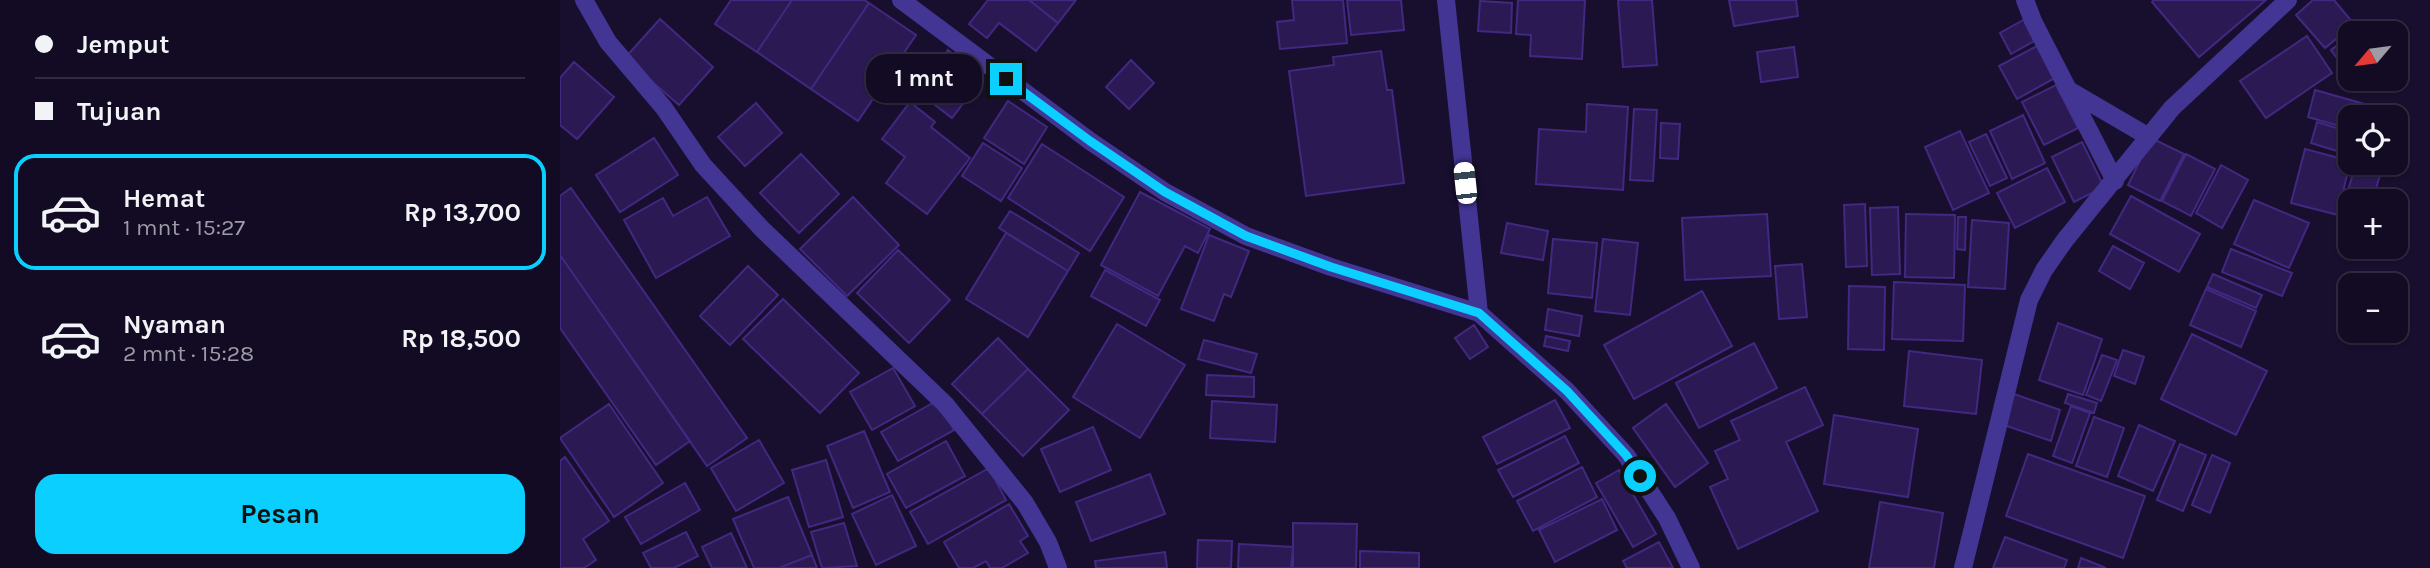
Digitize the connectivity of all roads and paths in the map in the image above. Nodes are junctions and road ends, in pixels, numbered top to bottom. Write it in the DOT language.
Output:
graph roads {
  1 [pos="584,0"];
  2 [pos="901,0"];
  3 [pos="1446,0"];
  4 [pos="2025,0"];
  5 [pos="2288,0"];
  6 [pos="2067,89"];
  7 [pos="2149,137"];
  8 [pos="2115,181"];
  9 [pos="1479,313"];
  10 [pos="1058,568"];
  11 [pos="1691,568"];
  12 [pos="1963,568"];
  1 -- 10 [label="street"];
  2 -- 9 [label="street"];
  3 -- 9 [label="street"];
  4 -- 6 [label="street"];
  5 -- 7 [label="street"];
  6 -- 7 [label="street"];
  6 -- 8 [label="street"];
  7 -- 8 [label="street"];
  8 -- 12 [label="street"];
  9 -- 11 [label="street"];
}
